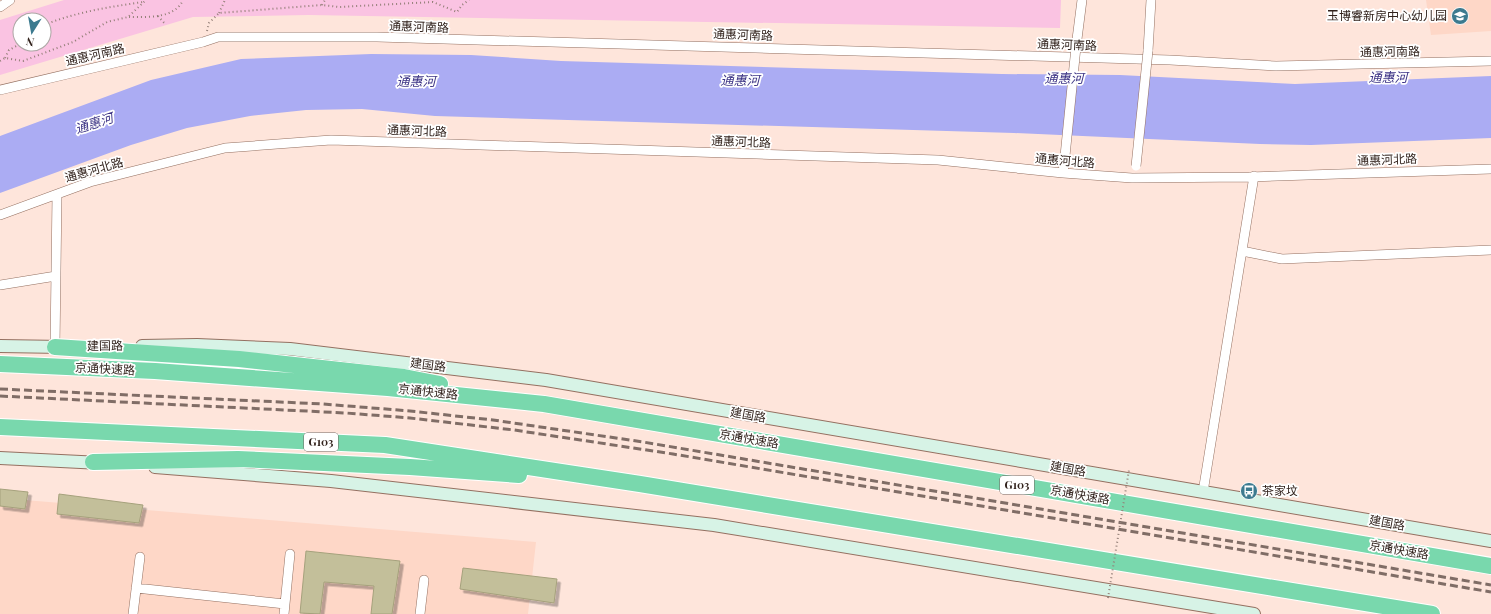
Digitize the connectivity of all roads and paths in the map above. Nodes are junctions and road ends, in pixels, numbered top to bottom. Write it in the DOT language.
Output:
graph roads {
  1 [pos="10,0"];
  2 [pos="183,0"];
  3 [pos="225,0"];
  4 [pos="325,0"];
  5 [pos="469,0"];
  6 [pos="1082,0"];
  7 [pos="1151,0"];
  8 [pos="145,1"];
  9 [pos="322,5"];
  10 [pos="0,7"];
  11 [pos="219,13"];
  12 [pos="158,16"];
  13 [pos="128,17"];
  14 [pos="52,22"];
  15 [pos="166,25"];
  16 [pos="203,42"];
  17 [pos="12,48"];
  18 [pos="5,58"];
  19 [pos="0,61"];
  20 [pos="1491,61"];
  21 [pos="0,90"];
  22 [pos="1491,169"];
  23 [pos="1063,173"];
  24 [pos="1254,176"];
  25 [pos="1132,178"];
  26 [pos="57,194"];
  27 [pos="0,215"];
  28 [pos="1491,250"];
  29 [pos="1242,251"];
  30 [pos="56,276"];
  31 [pos="0,285"];
  32 [pos="0,346"];
  33 [pos="55,347"];
  34 [pos="0,364"];
  35 [pos="544,404"];
  36 [pos="0,427"];
  37 [pos="0,458"];
  38 [pos="93,462"];
  39 [pos="1129,470"];
  40 [pos="640,484"];
  41 [pos="1203,492"];
  42 [pos="1491,541"];
  43 [pos="290,554"];
  44 [pos="140,557"];
  45 [pos="1491,566"];
  46 [pos="424,580"];
  47 [pos="136,588"];
  48 [pos="1108,598"];
  49 [pos="285,604"];
  50 [pos="133,614"];
  51 [pos="284,614"];
  52 [pos="420,614"];
  53 [pos="1254,614"];
  54 [pos="1432,614"];
  1 -- 10 [label="street"];
  2 -- 12 [label="path"];
  3 -- 11 [label="path"];
  4 -- 9 [label="path"];
  5 -- 9 [label="path"];
  6 -- 23 [label="street, bridge"];
  7 -- 25 [label="street, bridge"];
  8 -- 13 [label="path"];
  8 -- 14 [label="path"];
  9 -- 11 [label="path"];
  11 -- 16 [label="path"];
  12 -- 13 [label="path"];
  12 -- 15 [label="path"];
  13 -- 18 [label="path"];
  16 -- 20 [label="street, 通惠河南路"];
  16 -- 21 [label="street, 通惠河南路"];
  17 -- 18 [label="path"];
  18 -- 19 [label="path"];
  22 -- 24 [label="street, 通惠河北路"];
  23 -- 25 [label="street, 通惠河北路"];
  23 -- 26 [label="street, 通惠河北路"];
  24 -- 25 [label="street, 通惠河北路"];
  24 -- 29 [label="street"];
  26 -- 27 [label="street, 通惠河北路"];
  26 -- 30 [label="street"];
  28 -- 29 [label="street"];
  29 -- 41 [label="street"];
  30 -- 31 [label="street"];
  30 -- 33 [label="street"];
  32 -- 33 [label="main road, 建国路"];
  33 -- 35 [label="highway"];
  33 -- 41 [label="main road, 建国路"];
  34 -- 35 [label="highway, 京通快速路 / G103"];
  35 -- 45 [label="highway, 京通快速路 / G103"];
  36 -- 40 [label="highway, G103"];
  37 -- 38 [label="main road"];
  38 -- 40 [label="highway"];
  38 -- 53 [label="main road"];
  39 -- 48 [label="path, bridge"];
  40 -- 54 [label="highway, G103"];
  41 -- 42 [label="main road, 建国路"];
  43 -- 49 [label="street"];
  44 -- 47 [label="street"];
  46 -- 52 [label="street"];
  47 -- 49 [label="street"];
  47 -- 50 [label="street"];
  49 -- 51 [label="street"];
}
